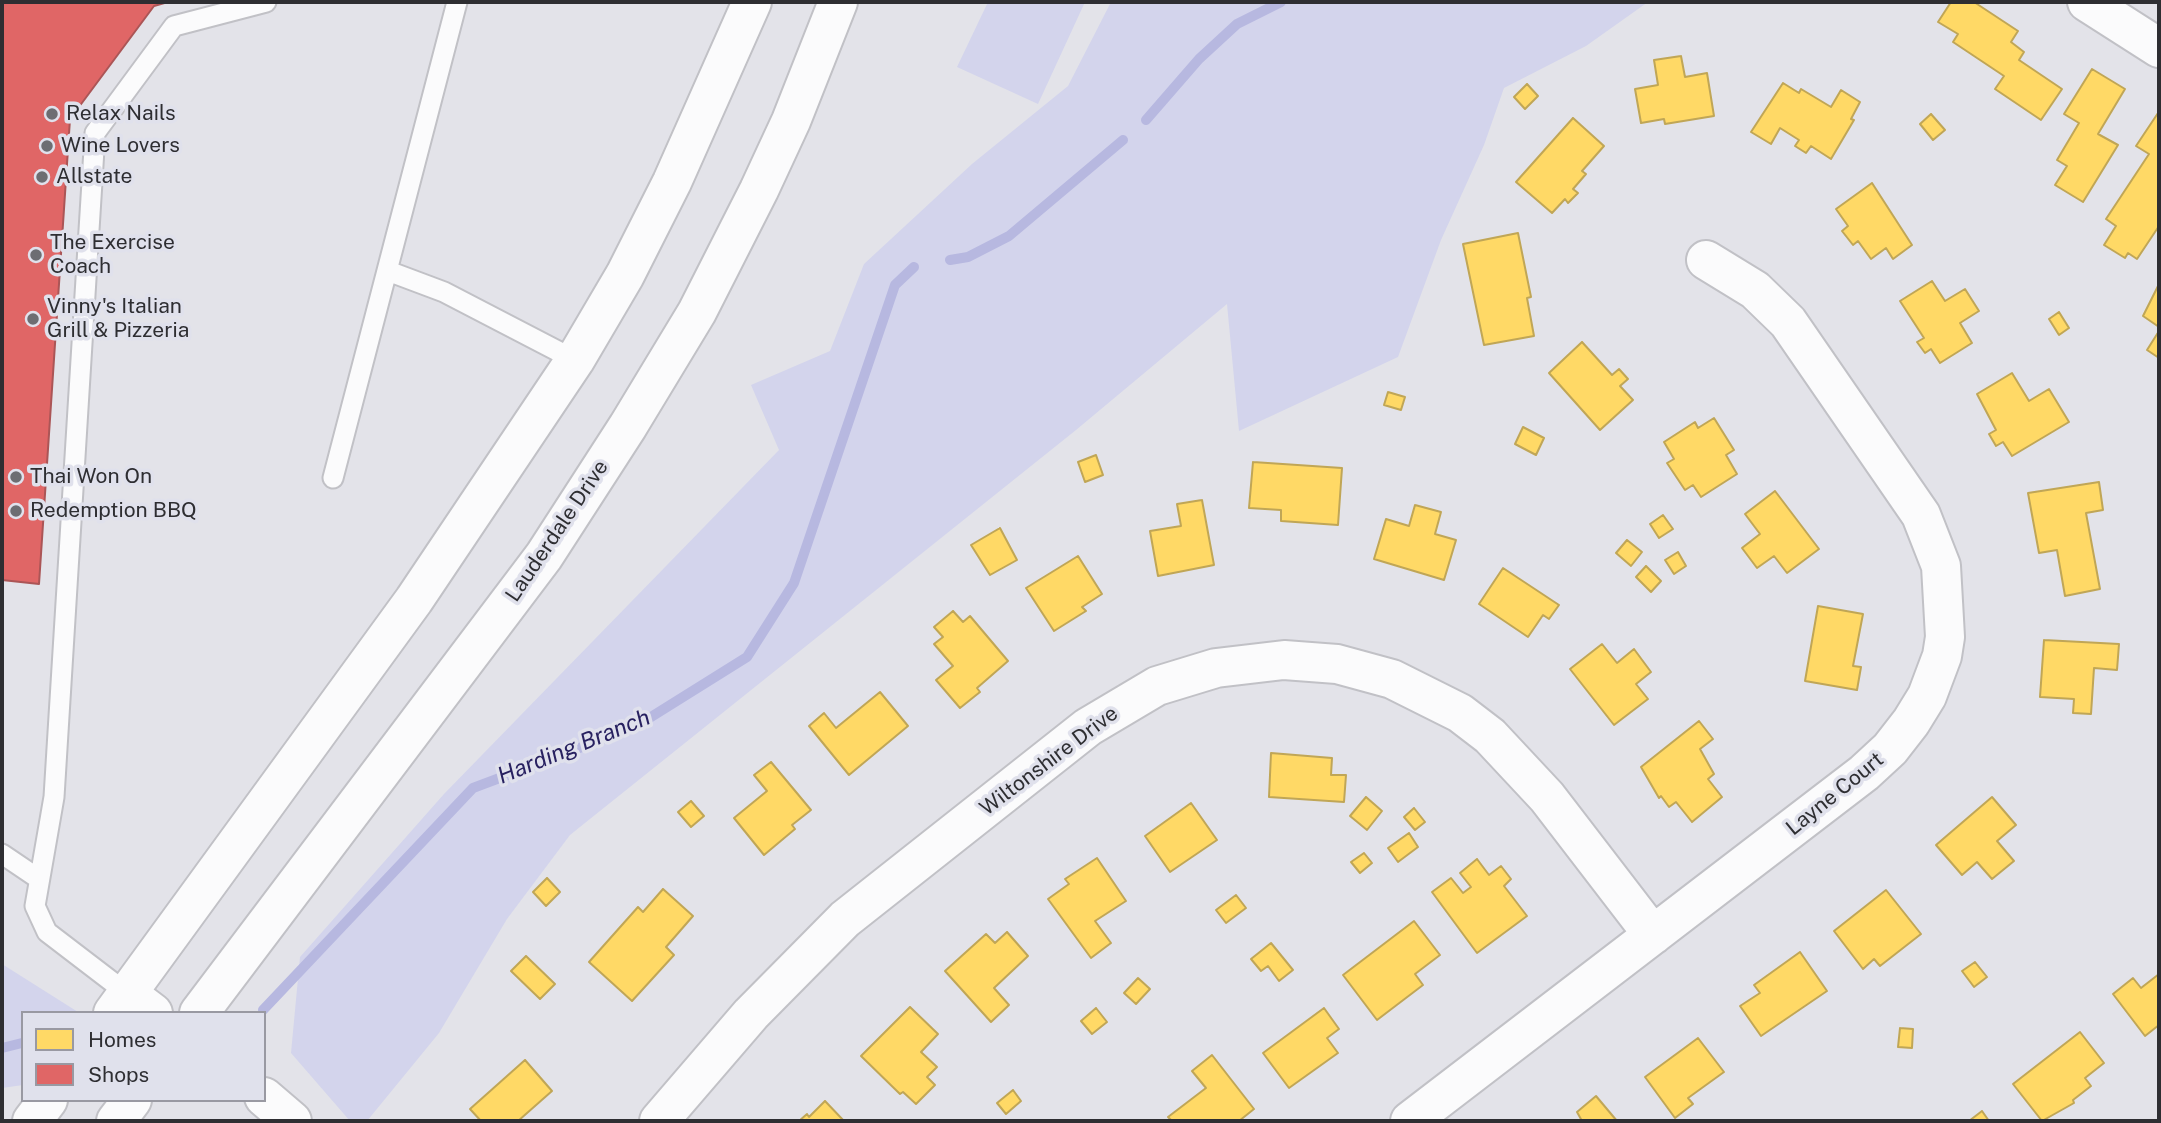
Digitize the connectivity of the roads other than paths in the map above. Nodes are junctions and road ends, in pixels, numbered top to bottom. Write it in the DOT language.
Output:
graph roads {
  1 [pos="266,2"];
  2 [pos="457,2"];
  3 [pos="752,2"];
  4 [pos="838,2"];
  5 [pos="2087,2"];
  6 [pos="2159,48"];
  7 [pos="1706,260"];
  8 [pos="388,271"];
  9 [pos="575,360"];
  10 [pos="333,478"];
  11 [pos="2,854"];
  12 [pos="40,880"];
  13 [pos="1653,935"];
  14 [pos="131,1006"];
  15 [pos="201,1011"];
  16 [pos="266,1099"];
  17 [pos="46,1102"];
  18 [pos="130,1102"];
  19 [pos="32,1121"];
  20 [pos="116,1121"];
  21 [pos="292,1121"];
  22 [pos="659,1121"];
  23 [pos="1410,1121"];
  1 -- 12 [label="lane"];
  2 -- 8 [label="lane"];
  3 -- 9 [label="street"];
  4 -- 15 [label="street, Lauderdale Drive"];
  5 -- 6 [label="street"];
  7 -- 13 [label="street, Layne Court"];
  8 -- 9 [label="lane"];
  8 -- 10 [label="lane"];
  9 -- 14 [label="street"];
  11 -- 12 [label="lane"];
  12 -- 14 [label="lane"];
  13 -- 22 [label="street, Wiltonshire Drive"];
  13 -- 23 [label="street, Layne Court"];
  16 -- 21 [label="street"];
  17 -- 19 [label="street"];
  18 -- 20 [label="street"];
}
